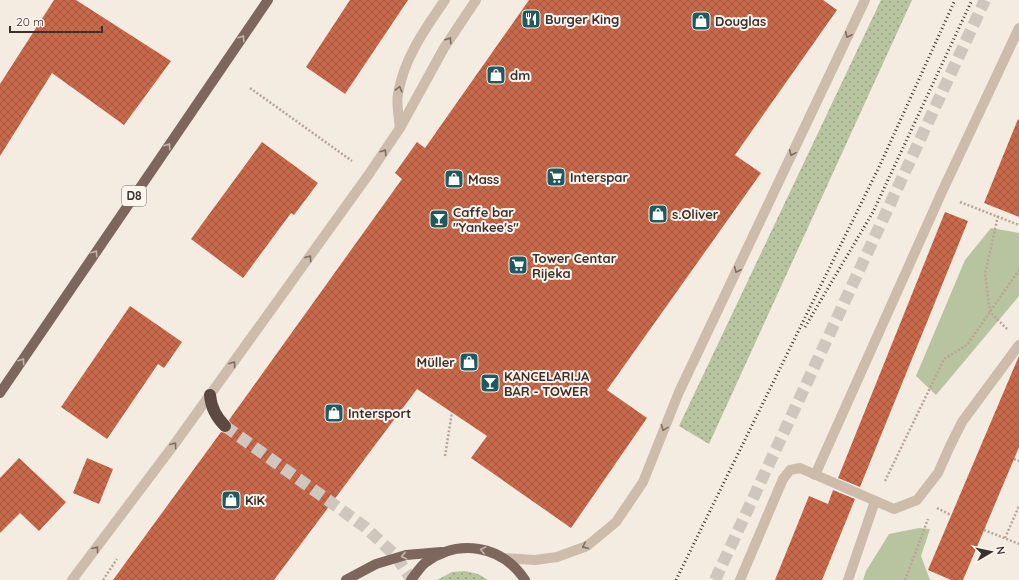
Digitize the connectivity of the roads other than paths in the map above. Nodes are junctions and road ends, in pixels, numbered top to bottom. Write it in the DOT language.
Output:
graph roads {
  1 [pos="268,0"];
  2 [pos="445,0"];
  3 [pos="476,0"];
  4 [pos="865,0"];
  5 [pos="1019,28"];
  6 [pos="400,128"];
  7 [pos="1019,345"];
  8 [pos="0,393"];
  9 [pos="210,395"];
  10 [pos="225,426"];
  11 [pos="816,475"];
  12 [pos="875,501"];
  13 [pos="443,552"];
  14 [pos="504,558"];
  15 [pos="72,580"];
  16 [pos="346,580"];
  17 [pos="411,580"];
  18 [pos="524,580"];
  19 [pos="740,580"];
  20 [pos="848,580"];
  8 -- 1 [label="main road, D8, one-way"];
  6 -- 2 [label="street, one-way"];
  6 -- 3 [label="street, one-way"];
  4 -- 14 [label="street, one-way"];
  5 -- 11 [label="street"];
  9 -- 6 [label="street, one-way"];
  7 -- 12 [label="street"];
  9 -- 10 [label="highway"];
  15 -- 9 [label="street, one-way"];
  11 -- 12 [label="street"];
  11 -- 19 [label="street"];
  12 -- 20 [label="street"];
  14 -- 13 [label="main road, one-way"];
  13 -- 16 [label="main road, one-way"];
  13 -- 17 [label="main road"];
  14 -- 18 [label="main road"];
}
